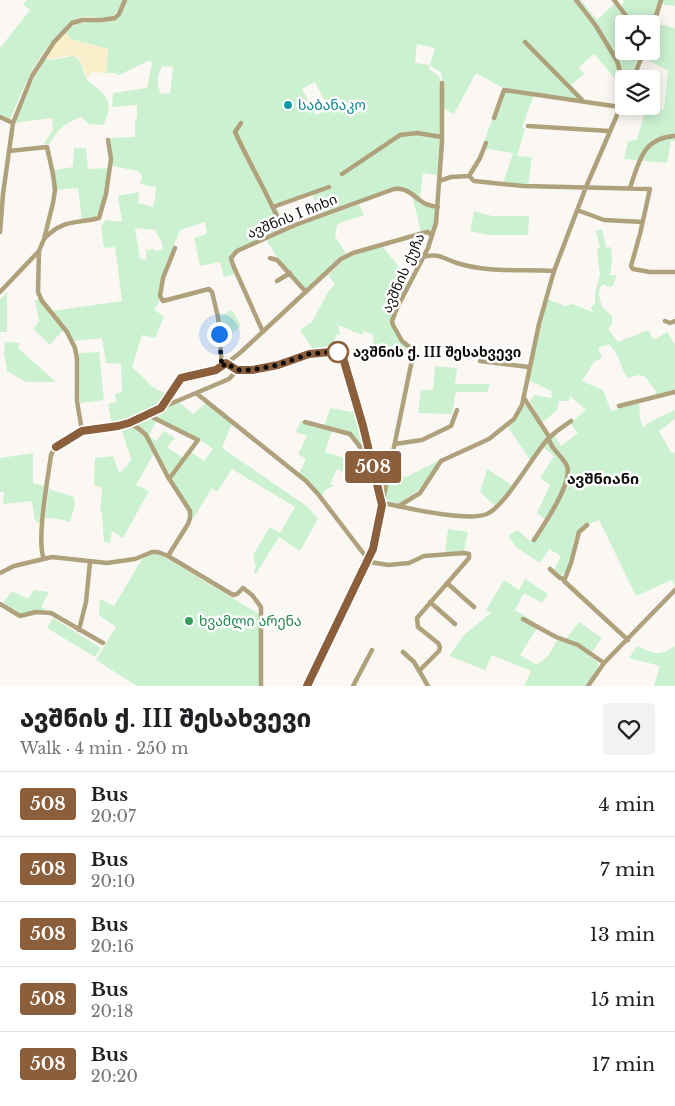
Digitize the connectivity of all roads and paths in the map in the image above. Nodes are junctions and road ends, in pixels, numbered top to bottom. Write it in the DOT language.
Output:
graph roads {
  1 [pos="125,0"];
  2 [pos="576,0"];
  3 [pos="614,0"];
  4 [pos="662,0"];
  5 [pos="625,15"];
  6 [pos="657,15"];
  7 [pos="525,42"];
  8 [pos="619,70"];
  9 [pos="442,83"];
  10 [pos="584,102"];
  11 [pos="615,106"];
  12 [pos="616,115"];
  13 [pos="0,117"];
  14 [pos="494,118"];
  15 [pos="241,122"];
  16 [pos="12,123"];
  17 [pos="528,126"];
  18 [pos="609,132"];
  19 [pos="675,136"];
  20 [pos="442,137"];
  21 [pos="108,140"];
  22 [pos="486,143"];
  23 [pos="9,151"];
  24 [pos="342,174"];
  25 [pos="469,176"];
  26 [pos="439,181"];
  27 [pos="329,187"];
  28 [pos="586,188"];
  29 [pos="630,188"];
  30 [pos="273,207"];
  31 [pos="438,207"];
  32 [pos="577,210"];
  33 [pos="643,222"];
  34 [pos="283,230"];
  35 [pos="0,232"];
  36 [pos="432,236"];
  37 [pos="44,239"];
  38 [pos="175,248"];
  39 [pos="39,252"];
  40 [pos="423,257"];
  41 [pos="270,258"];
  42 [pos="554,271"];
  43 [pos="675,272"];
  44 [pos="290,274"];
  45 [pos="276,281"];
  46 [pos="0,292"];
  47 [pos="306,292"];
  48 [pos="665,321"];
  49 [pos="675,321"];
  50 [pos="263,332"];
  51 [pos="480,361"];
  52 [pos="224,365"];
  53 [pos="529,367"];
  54 [pos="237,370"];
  55 [pos="675,392"];
  56 [pos="196,393"];
  57 [pos="524,398"];
  58 [pos="619,406"];
  59 [pos="161,408"];
  60 [pos="457,410"];
  61 [pos="146,414"];
  62 [pos="571,421"];
  63 [pos="305,422"];
  64 [pos="129,423"];
  65 [pos="82,431"];
  66 [pos="548,438"];
  67 [pos="395,444"];
  68 [pos="370,457"];
  69 [pos="169,479"];
  70 [pos="382,500"];
  71 [pos="399,506"];
  72 [pos="587,525"];
  73 [pos="534,540"];
  74 [pos="168,556"];
  75 [pos="44,559"];
  76 [pos="368,560"];
  77 [pos="90,562"];
  78 [pos="550,569"];
  79 [pos="0,574"];
  80 [pos="564,579"];
  81 [pos="447,582"];
  82 [pos="675,590"];
  83 [pos="430,602"];
  84 [pos="0,604"];
  85 [pos="474,607"];
  86 [pos="523,619"];
  87 [pos="455,624"];
  88 [pos="79,630"];
  89 [pos="628,640"];
  90 [pos="102,643"];
  91 [pos="372,650"];
  92 [pos="403,652"];
  93 [pos="604,663"];
  94 [pos="419,671"];
  95 [pos="261,686"];
  96 [pos="307,686"];
  97 [pos="353,686"];
  98 [pos="428,686"];
  99 [pos="588,686"];
  1 -- 16 [label="street"];
  2 -- 8 [label="street"];
  3 -- 5 [label="street"];
  4 -- 6 [label="street"];
  7 -- 10 [label="street"];
  9 -- 20 [label="street, ავშნის ქუჩა"];
  10 -- 11 [label="street"];
  10 -- 14 [label="street"];
  12 -- 18 [label="street"];
  13 -- 16 [label="street"];
  15 -- 30 [label="street"];
  16 -- 23 [label="street"];
  17 -- 18 [label="street"];
  18 -- 28 [label="street"];
  19 -- 29 [label="street"];
  20 -- 24 [label="street"];
  20 -- 26 [label="street, ავშნის ქუჩა"];
  21 -- 37 [label="street"];
  22 -- 25 [label="street"];
  23 -- 35 [label="street"];
  23 -- 37 [label="street"];
  25 -- 26 [label="street"];
  25 -- 28 [label="street"];
  26 -- 31 [label="street, ავშნის ქუჩა"];
  27 -- 30 [label="street"];
  28 -- 29 [label="street"];
  28 -- 32 [label="street"];
  29 -- 33 [label="street"];
  30 -- 34 [label="street"];
  31 -- 34 [label="street, ავშნის I ჩიხი"];
  31 -- 36 [label="street, ავშნის ქუჩა"];
  32 -- 33 [label="street"];
  32 -- 42 [label="street"];
  33 -- 43 [label="street"];
  34 -- 50 [label="street, ავშნის I ჩიხი"];
  36 -- 40 [label="street, ავშნის ქუჩა"];
  36 -- 47 [label="street"];
  37 -- 39 [label="street"];
  38 -- 52 [label="street"];
  39 -- 46 [label="street"];
  39 -- 65 [label="street"];
  40 -- 42 [label="street"];
  40 -- 67 [label="street, ავშნის ქუჩა"];
  41 -- 44 [label="street"];
  42 -- 53 [label="street"];
  44 -- 45 [label="street"];
  44 -- 47 [label="street"];
  47 -- 50 [label="street"];
  48 -- 49 [label="street"];
  50 -- 52 [label="street"];
  51 -- 53 [label="street"];
  52 -- 54 [label="street"];
  52 -- 59 [label="street"];
  53 -- 57 [label="street"];
  54 -- 56 [label="street"];
  54 -- 68 [label="street"];
  55 -- 58 [label="street"];
  56 -- 59 [label="street"];
  56 -- 76 [label="street"];
  57 -- 66 [label="street"];
  57 -- 71 [label="street"];
  59 -- 61 [label="street"];
  60 -- 67 [label="street"];
  61 -- 64 [label="street"];
  61 -- 69 [label="street"];
  62 -- 66 [label="street"];
  63 -- 68 [label="street"];
  64 -- 65 [label="street"];
  64 -- 69 [label="street"];
  65 -- 75 [label="street"];
  66 -- 71 [label="street"];
  66 -- 73 [label="street"];
  67 -- 70 [label="street, ავშნის ქუჩა"];
  68 -- 70 [label="street"];
  69 -- 74 [label="street"];
  70 -- 71 [label="street"];
  70 -- 76 [label="street, ავშნის ქუჩა"];
  72 -- 80 [label="street"];
  74 -- 77 [label="street"];
  74 -- 95 [label="street"];
  75 -- 77 [label="street"];
  75 -- 79 [label="street"];
  76 -- 81 [label="street"];
  76 -- 96 [label="street, ავშნის ქუჩა"];
  77 -- 88 [label="street"];
  78 -- 80 [label="street"];
  80 -- 89 [label="street"];
  81 -- 83 [label="street"];
  81 -- 85 [label="street"];
  82 -- 89 [label="street"];
  83 -- 87 [label="street"];
  83 -- 94 [label="street"];
  84 -- 88 [label="street"];
  86 -- 93 [label="street"];
  88 -- 90 [label="street"];
  89 -- 93 [label="street"];
  91 -- 97 [label="street"];
  92 -- 94 [label="street"];
  93 -- 99 [label="street"];
  94 -- 98 [label="street"];
}
